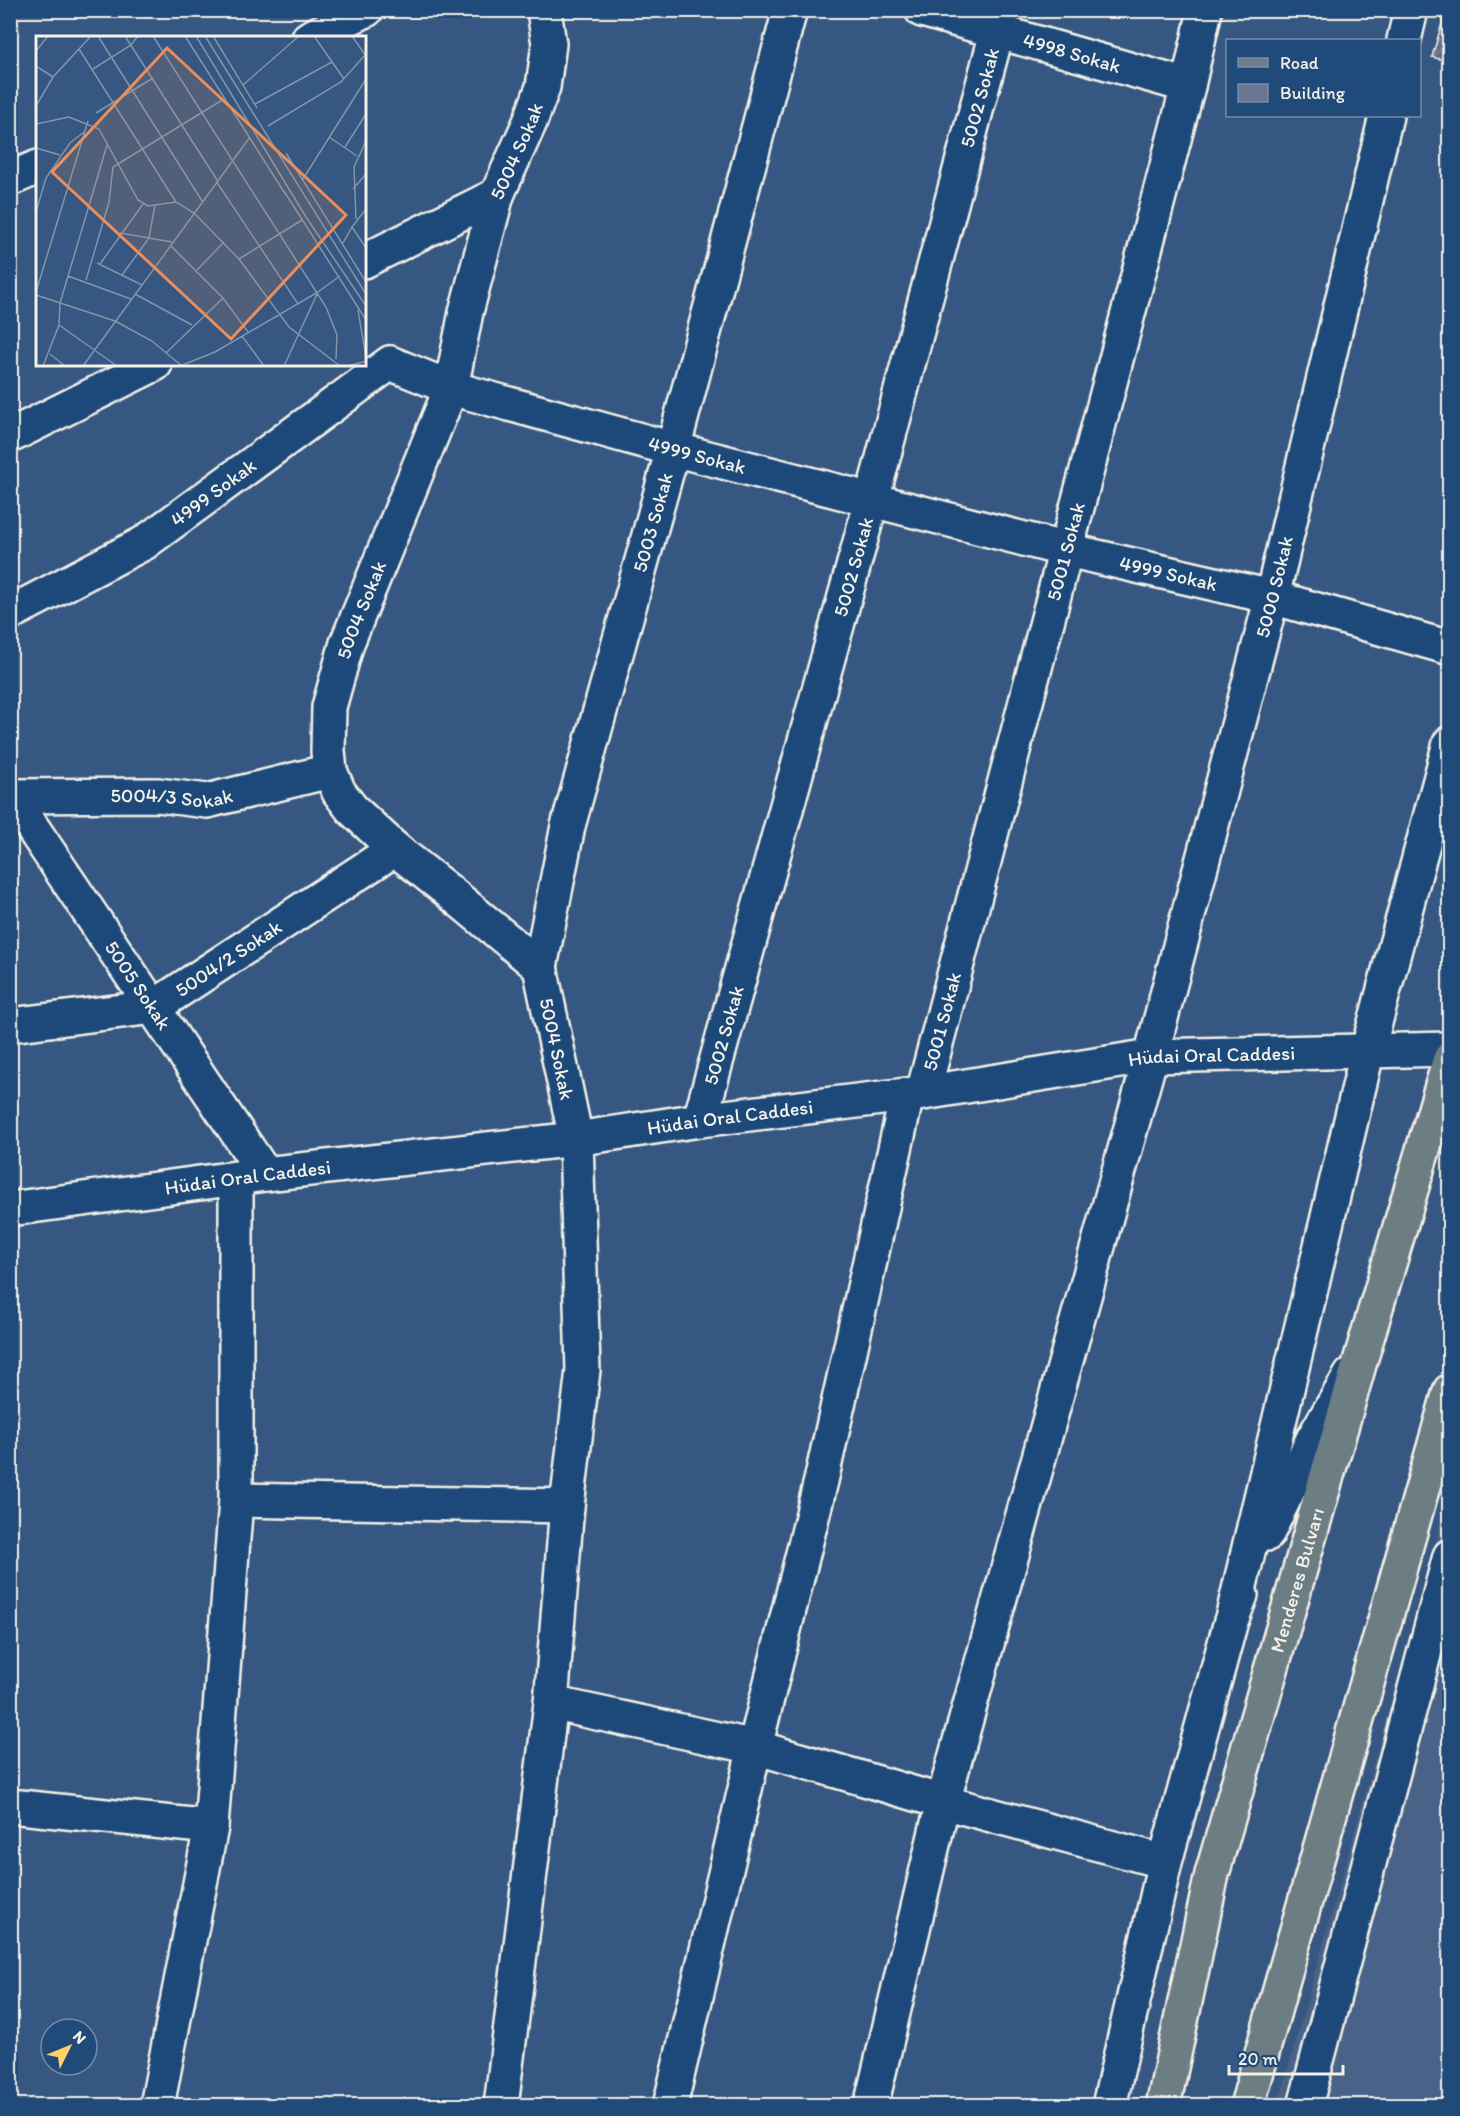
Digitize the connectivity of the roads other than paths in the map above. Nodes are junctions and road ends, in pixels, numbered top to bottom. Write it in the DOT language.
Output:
graph roads {
  1 [pos="366,10"];
  2 [pos="544,10"];
  3 [pos="790,10"];
  4 [pos="922,10"];
  5 [pos="1205,10"];
  6 [pos="1411,10"];
  7 [pos="1000,21"];
  8 [pos="313,36"];
  9 [pos="1404,39"];
  10 [pos="1188,86"];
  11 [pos="1386,117"];
  12 [pos="36,168"];
  13 [pos="10,179"];
  14 [pos="497,195"];
  15 [pos="366,260"];
  16 [pos="151,366"];
  17 [pos="451,388"];
  18 [pos="10,436"];
  19 [pos="673,449"];
  20 [pos="872,499"];
  21 [pos="1066,550"];
  22 [pos="1272,597"];
  23 [pos="10,613"];
  24 [pos="1449,648"];
  25 [pos="1449,744"];
  26 [pos="330,771"];
  27 [pos="11,796"];
  28 [pos="395,849"];
  29 [pos="540,967"];
  30 [pos="154,1007"];
  31 [pos="10,1024"];
  32 [pos="1368,1049"];
  33 [pos="1449,1049"];
  34 [pos="1151,1056"];
  35 [pos="1449,1059"];
  36 [pos="915,1094"];
  37 [pos="700,1120"];
  38 [pos="576,1139"];
  39 [pos="250,1177"];
  40 [pos="10,1209"];
  41 [pos="1361,1358"];
  42 [pos="1449,1391"];
  43 [pos="236,1500"];
  44 [pos="567,1506"];
  45 [pos="1449,1556"];
  46 [pos="1233,1615"];
  47 [pos="1440,1629"];
  48 [pos="551,1702"];
  49 [pos="755,1747"];
  50 [pos="943,1802"];
  51 [pos="10,1806"];
  52 [pos="211,1827"];
  53 [pos="1165,1862"];
  54 [pos="157,2106"];
  55 [pos="501,2106"];
  56 [pos="670,2106"];
  57 [pos="871,2106"];
  58 [pos="1109,2106"];
  59 [pos="1163,2106"];
  60 [pos="1247,2106"];
  61 [pos="1305,2106"];
  1 -- 8 [label="street"];
  2 -- 14 [label="street, 5004 Sokak"];
  3 -- 19 [label="street, 5003 Sokak"];
  4 -- 7 [label="street, 4998 Sokak"];
  5 -- 10 [label="street, 5001 Sokak"];
  6 -- 9 [label="street"];
  7 -- 10 [label="street, 4998 Sokak"];
  7 -- 20 [label="street, 5002 Sokak"];
  10 -- 21 [label="street, 5001 Sokak"];
  11 -- 22 [label="street, 5000 Sokak"];
  12 -- 13 [label="street"];
  14 -- 15 [label="street"];
  14 -- 17 [label="street, 5004 Sokak"];
  16 -- 18 [label="street"];
  17 -- 19 [label="street, 4999 Sokak"];
  17 -- 23 [label="street, 4999 Sokak"];
  17 -- 26 [label="street, 5004 Sokak"];
  19 -- 20 [label="street, 4999 Sokak"];
  19 -- 29 [label="street, 5003 Sokak"];
  20 -- 21 [label="street, 4999 Sokak"];
  20 -- 37 [label="street, 5002 Sokak"];
  21 -- 22 [label="street, 4999 Sokak"];
  21 -- 36 [label="street, 5001 Sokak"];
  22 -- 24 [label="street, 4999 Sokak"];
  22 -- 34 [label="street, 5000 Sokak"];
  25 -- 32 [label="street"];
  26 -- 27 [label="street, 5004/3 Sokak"];
  26 -- 28 [label="street, 5004 Sokak"];
  27 -- 30 [label="street, 5005 Sokak"];
  28 -- 29 [label="street, 5004 Sokak"];
  28 -- 30 [label="street, 5004/2 Sokak"];
  29 -- 38 [label="street, 5004 Sokak"];
  30 -- 31 [label="street, 5004/2 Sokak"];
  30 -- 39 [label="street, 5005 Sokak"];
  32 -- 33 [label="street, Hüdai Oral Caddesi"];
  32 -- 34 [label="street, Hüdai Oral Caddesi"];
  32 -- 46 [label="street"];
  34 -- 36 [label="street, Hüdai Oral Caddesi"];
  34 -- 50 [label="street, 5000 Sokak"];
  35 -- 41 [label="main road, Menderes Bulvarı"];
  36 -- 37 [label="street, Hüdai Oral Caddesi"];
  36 -- 49 [label="street, 5001 Sokak"];
  37 -- 38 [label="street, Hüdai Oral Caddesi"];
  38 -- 39 [label="street, Hüdai Oral Caddesi"];
  38 -- 44 [label="street, 5004 Sokak"];
  39 -- 40 [label="street, Hüdai Oral Caddesi"];
  39 -- 43 [label="street"];
  41 -- 46 [label="street"];
  41 -- 59 [label="main road, Menderes Bulvarı"];
  42 -- 60 [label="main road"];
  43 -- 44 [label="street"];
  43 -- 52 [label="street"];
  44 -- 48 [label="street, 5004 Sokak"];
  45 -- 47 [label="street"];
  46 -- 53 [label="street"];
  47 -- 61 [label="street"];
  48 -- 49 [label="street"];
  48 -- 55 [label="street, 5004 Sokak"];
  49 -- 50 [label="street"];
  49 -- 56 [label="street, 5001 Sokak"];
  50 -- 53 [label="street"];
  50 -- 57 [label="street, 5000 Sokak"];
  51 -- 52 [label="street"];
  52 -- 54 [label="street"];
  53 -- 58 [label="street"];
}
